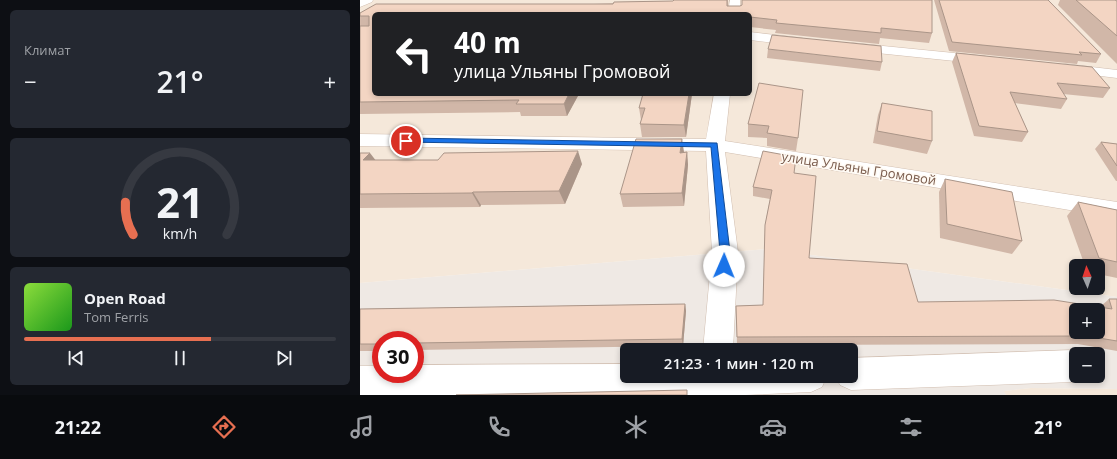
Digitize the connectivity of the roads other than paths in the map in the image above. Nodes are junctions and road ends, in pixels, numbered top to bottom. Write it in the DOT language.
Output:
graph roads {
  1 [pos="368,0"];
  2 [pos="735,0"];
  3 [pos="360,4"];
  4 [pos="734,12"];
  5 [pos="752,36"];
  6 [pos="812,43"];
  7 [pos="844,46"];
  8 [pos="1000,62"];
  9 [pos="1106,62"];
  10 [pos="1054,67"];
  11 [pos="1117,74"];
  12 [pos="722,96"];
  13 [pos="360,140"];
  14 [pos="715,145"];
  15 [pos="1117,210"];
  16 [pos="719,343"];
  17 [pos="1069,366"];
  18 [pos="620,373"];
  19 [pos="858,374"];
  20 [pos="360,382"];
  1 -- 3 [label="street"];
  2 -- 4 [label="street"];
  5 -- 6 [label="street"];
  7 -- 8 [label="street"];
  9 -- 11 [label="street"];
  10 -- 11 [label="street"];
  12 -- 14 [label="street"];
  13 -- 14 [label="street, улица Ульяны Громовой"];
  14 -- 15 [label="street, улица Ульяны Громовой"];
  14 -- 16 [label="street"];
  17 -- 19 [label="street"];
  18 -- 20 [label="street"];
}
